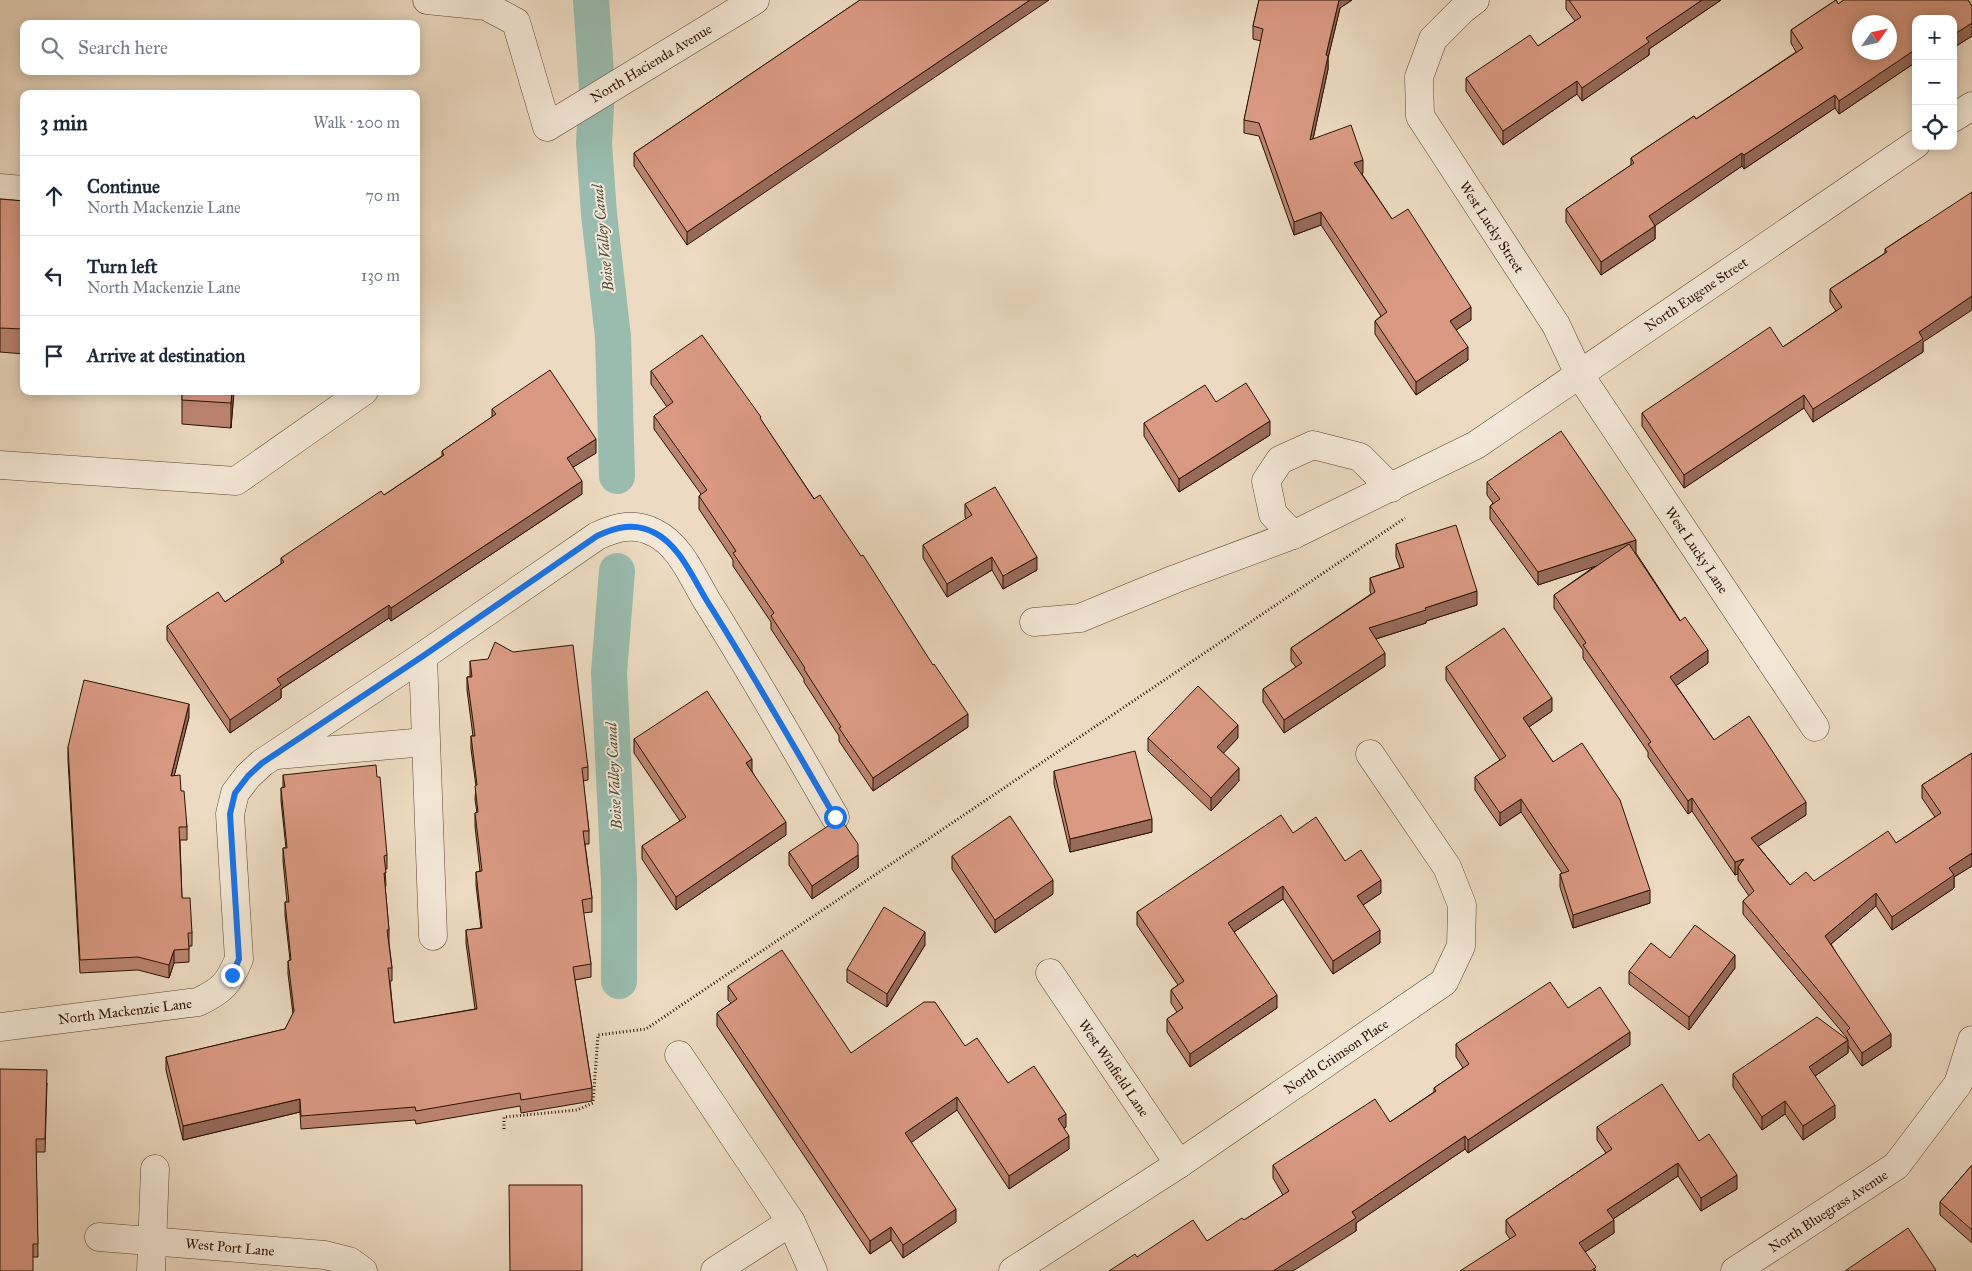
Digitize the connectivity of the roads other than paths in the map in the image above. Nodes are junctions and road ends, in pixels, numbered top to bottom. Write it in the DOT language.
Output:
graph roads {
  1 [pos="428,0"];
  2 [pos="755,0"];
  3 [pos="1475,0"];
  4 [pos="1972,106"];
  5 [pos="1957,115"];
  6 [pos="1912,147"];
  7 [pos="0,188"];
  8 [pos="20,190"];
  9 [pos="1579,374"];
  10 [pos="358,395"];
  11 [pos="0,464"];
  12 [pos="1391,488"];
  13 [pos="1293,535"];
  14 [pos="1034,622"];
  15 [pos="423,656"];
  16 [pos="1815,727"];
  17 [pos="425,742"];
  18 [pos="1370,754"];
  19 [pos="274,755"];
  20 [pos="835,817"];
  21 [pos="433,936"];
  22 [pos="1050,973"];
  23 [pos="0,1027"];
  24 [pos="1972,1040"];
  25 [pos="679,1055"];
  26 [pos="1965,1086"];
  27 [pos="1179,1164"];
  28 [pos="155,1169"];
  29 [pos="791,1222"];
  30 [pos="99,1237"];
  31 [pos="152,1240"];
  32 [pos="151,1271"];
  33 [pos="363,1271"];
  34 [pos="715,1271"];
  35 [pos="813,1271"];
  36 [pos="1013,1271"];
  37 [pos="1735,1271"];
  1 -- 2 [label="street, North Hacienda Avenue"];
  3 -- 9 [label="street, West Lucky Street"];
  4 -- 5 [label="street"];
  6 -- 9 [label="street, North Eugene Street"];
  7 -- 8 [label="street"];
  9 -- 12 [label="street, North Eugene Street"];
  9 -- 16 [label="street, West Lucky Lane"];
  10 -- 11 [label="street"];
  12 -- 13 [label="street, North Eugene Street"];
  12 -- 13 [label="street"];
  13 -- 14 [label="street, North Eugene Street"];
  15 -- 17 [label="street"];
  15 -- 19 [label="street, North Mackenzie Lane"];
  15 -- 20 [label="street, North Mackenzie Lane"];
  17 -- 19 [label="street"];
  17 -- 21 [label="street"];
  18 -- 27 [label="street, North Crimson Place"];
  19 -- 23 [label="street, North Mackenzie Lane"];
  22 -- 27 [label="street, West Winfield Lane"];
  24 -- 26 [label="street, North Bluegrass Avenue"];
  25 -- 29 [label="street"];
  26 -- 37 [label="street, North Bluegrass Avenue"];
  27 -- 36 [label="street, North Crimson Place"];
  28 -- 31 [label="street"];
  29 -- 34 [label="street"];
  29 -- 35 [label="street"];
  30 -- 31 [label="street, West Port Lane"];
  31 -- 32 [label="street"];
  31 -- 33 [label="street, West Port Lane"];
}
